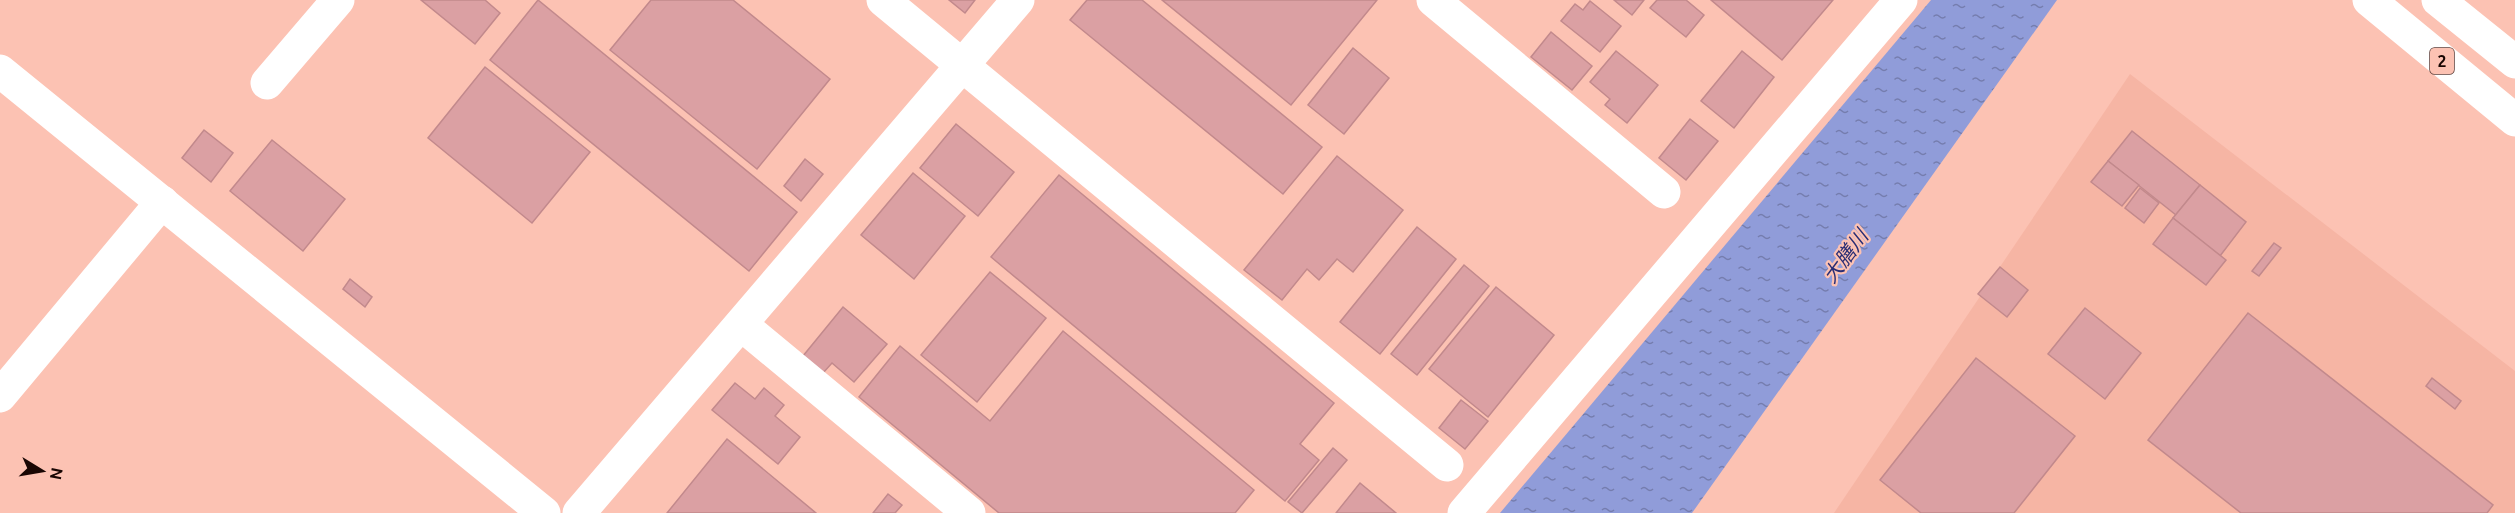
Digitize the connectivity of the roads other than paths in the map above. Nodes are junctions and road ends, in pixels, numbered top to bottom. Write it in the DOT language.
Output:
graph roads {
  1 [pos="338,0"];
  2 [pos="883,0"];
  3 [pos="1018,0"];
  4 [pos="1433,0"];
  5 [pos="1901,0"];
  6 [pos="2369,0"];
  7 [pos="2438,0"];
  8 [pos="2515,62"];
  9 [pos="963,65"];
  10 [pos="0,71"];
  11 [pos="267,83"];
  12 [pos="2515,120"];
  13 [pos="1664,192"];
  14 [pos="162,202"];
  15 [pos="742,325"];
  16 [pos="0,396"];
  17 [pos="1448,465"];
  18 [pos="544,513"];
  19 [pos="579,513"];
  20 [pos="969,513"];
  21 [pos="1464,513"];
  1 -- 11 [label="main road"];
  2 -- 9 [label="main road"];
  3 -- 9 [label="main road"];
  4 -- 13 [label="main road"];
  5 -- 21 [label="main road"];
  6 -- 12 [label="main road, 2"];
  7 -- 8 [label="main road"];
  9 -- 15 [label="main road"];
  9 -- 17 [label="main road"];
  10 -- 14 [label="main road"];
  14 -- 16 [label="main road"];
  14 -- 18 [label="main road"];
  15 -- 19 [label="main road"];
  15 -- 20 [label="main road"];
}
